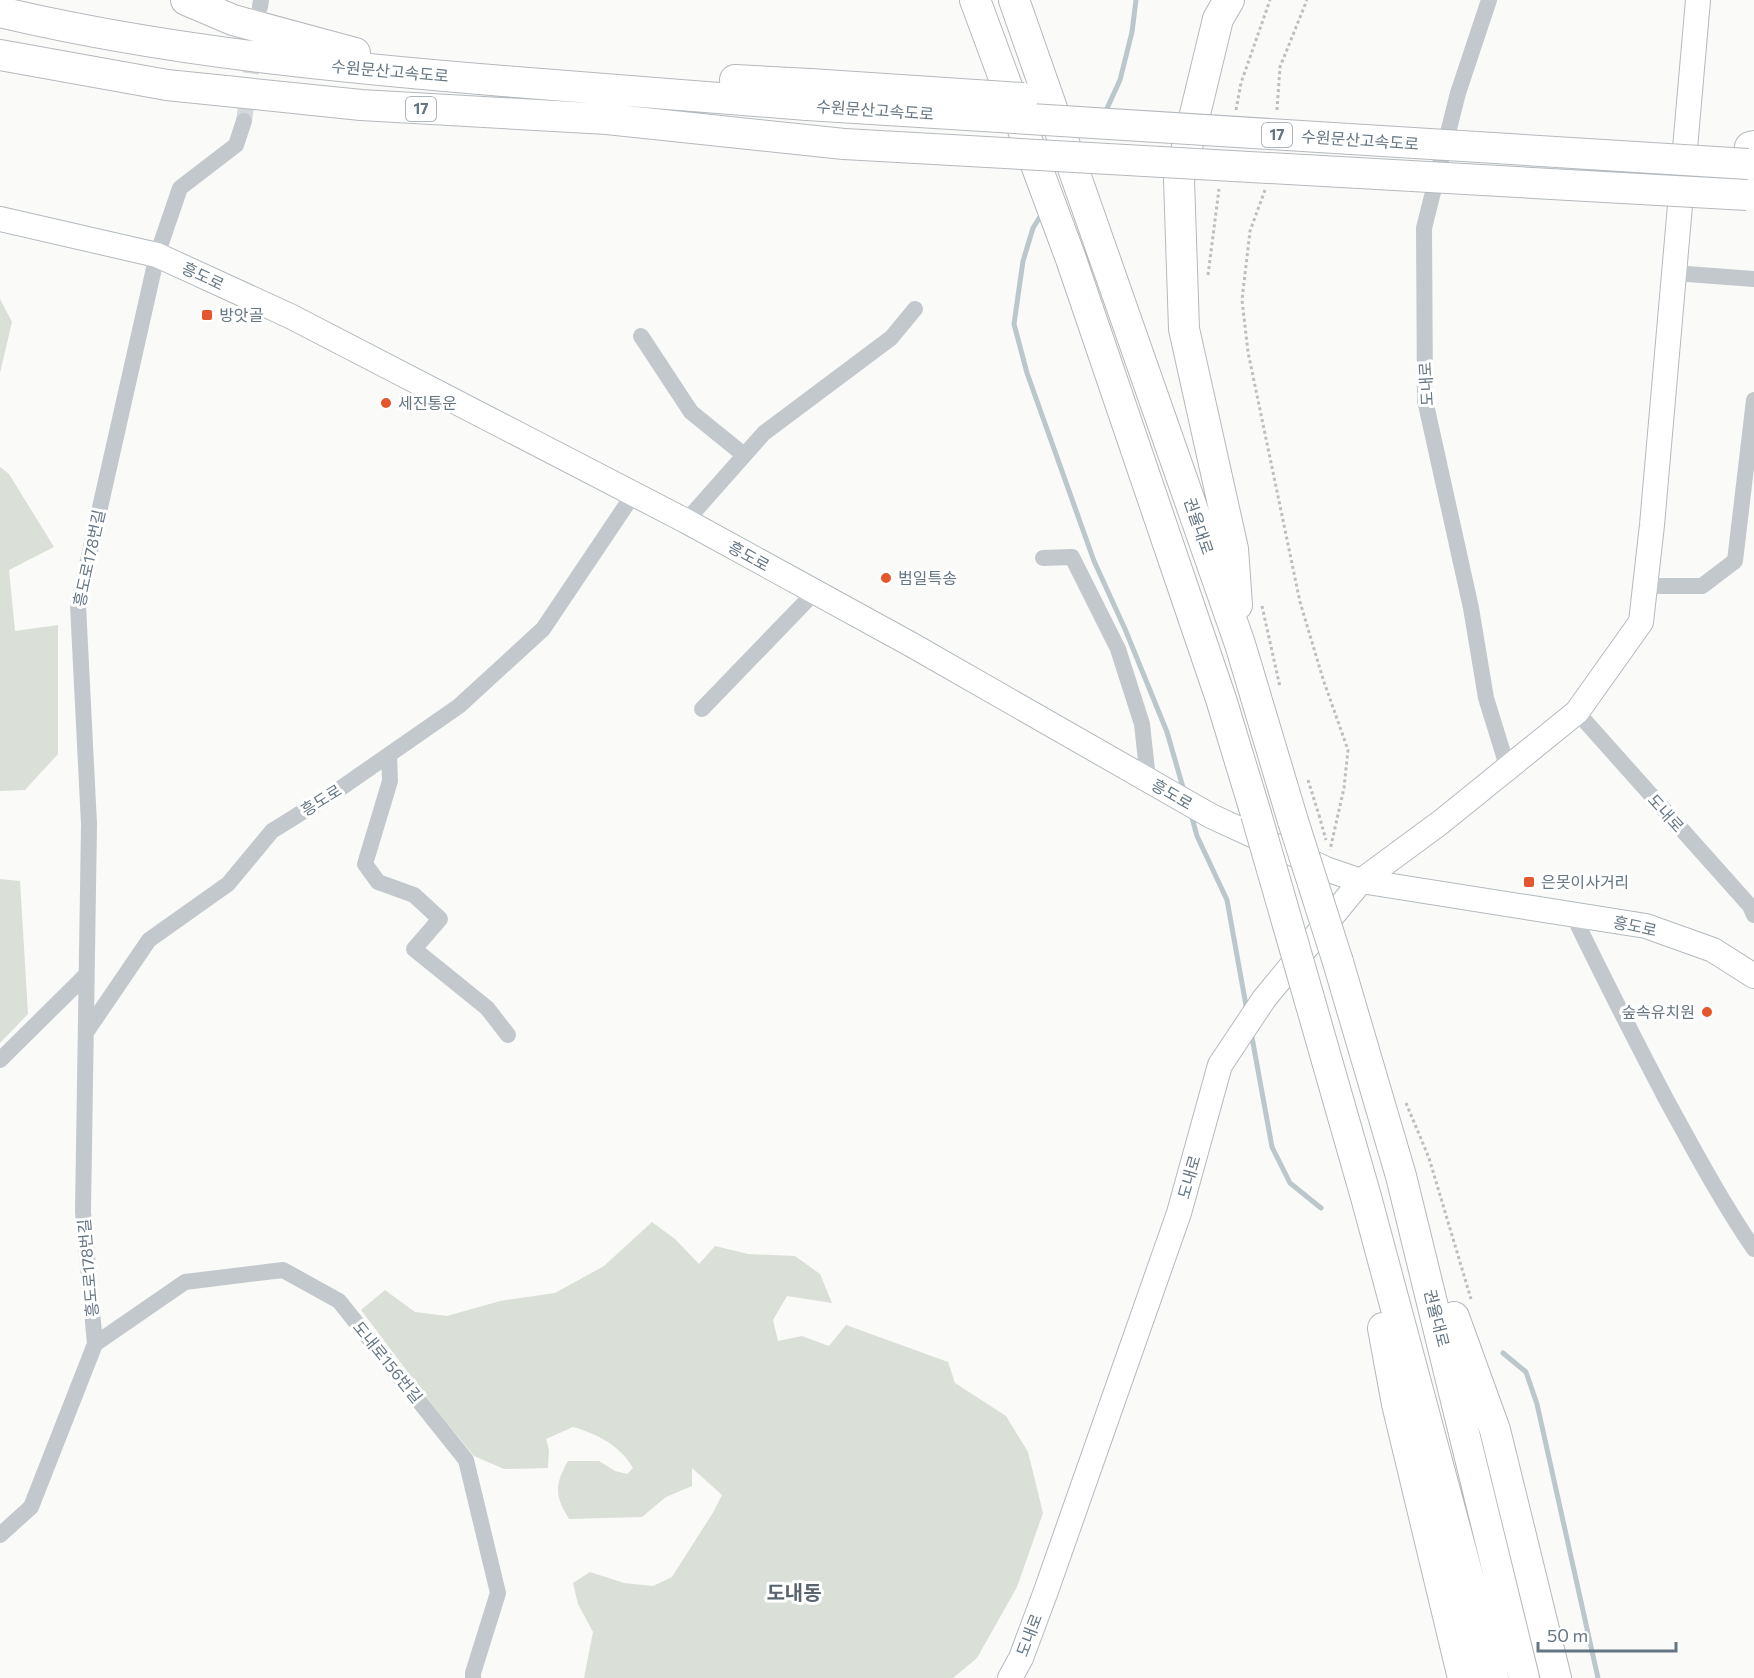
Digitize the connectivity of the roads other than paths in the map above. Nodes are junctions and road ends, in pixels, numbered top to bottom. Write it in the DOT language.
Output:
graph roads {
  1 [pos="186,0"];
  2 [pos="1014,0"];
  3 [pos="1229,0"];
  4 [pos="1489,0"];
  5 [pos="1698,0"];
  6 [pos="0,12"];
  7 [pos="981,13"];
  8 [pos="0,55"];
  9 [pos="808,94"];
  10 [pos="244,121"];
  11 [pos="1752,155"];
  12 [pos="1750,195"];
  13 [pos="0,219"];
  14 [pos="157,255"];
  15 [pos="1674,273"];
  16 [pos="1754,279"];
  17 [pos="915,309"];
  18 [pos="641,336"];
  19 [pos="1754,400"];
  20 [pos="744,455"];
  21 [pos="633,495"];
  22 [pos="686,521"];
  23 [pos="1043,558"];
  24 [pos="1646,586"];
  25 [pos="815,592"];
  26 [pos="1240,644"];
  27 [pos="702,709"];
  28 [pos="1577,712"];
  29 [pos="389,755"];
  30 [pos="1508,769"];
  31 [pos="1153,782"];
  32 [pos="1361,881"];
  33 [pos="1573,915"];
  34 [pos="1754,915"];
  35 [pos="86,975"];
  36 [pos="1754,976"];
  37 [pos="87,1031"];
  38 [pos="508,1035"];
  39 [pos="0,1060"];
  40 [pos="1384,1119"];
  41 [pos="1345,1121"];
  42 [pos="1754,1249"];
  43 [pos="95,1344"];
  44 [pos="0,1535"];
  45 [pos="473,1678"];
  46 [pos="1010,1678"];
  47 [pos="1463,1678"];
  48 [pos="1493,1678"];
  49 [pos="1524,1678"];
  50 [pos="1556,1678"];
  1 -- 9 [label="highway"];
  2 -- 26 [label="highway, 권율대로, bridge"];
  3 -- 26 [label="highway"];
  4 -- 30 [label="street, 도내로"];
  5 -- 15 [label="street, 도내로"];
  6 -- 9 [label="highway, 수원문산고속도로 / 17"];
  7 -- 41 [label="highway, bridge"];
  8 -- 12 [label="highway, 수원문산고속도로 / 17, bridge"];
  9 -- 11 [label="highway, 수원문산고속도로 / 17, bridge"];
  10 -- 14 [label="street"];
  13 -- 14 [label="street, 흥도로"];
  14 -- 21 [label="street, 흥도로"];
  14 -- 35 [label="street, 흥도로178번길"];
  15 -- 16 [label="street"];
  15 -- 24 [label="street, 도내로"];
  17 -- 20 [label="street"];
  18 -- 20 [label="street"];
  19 -- 24 [label="street"];
  20 -- 22 [label="street"];
  21 -- 22 [label="street, 흥도로"];
  21 -- 29 [label="street, 흥도로"];
  22 -- 25 [label="street, 흥도로"];
  23 -- 31 [label="street"];
  24 -- 28 [label="street, 도내로"];
  25 -- 27 [label="street"];
  25 -- 31 [label="street, 흥도로"];
  26 -- 40 [label="highway, 권율대로, bridge"];
  28 -- 30 [label="street, 도내로"];
  28 -- 34 [label="street, 도내로"];
  29 -- 37 [label="street, 흥도로"];
  29 -- 38 [label="street"];
  30 -- 32 [label="street, 도내로"];
  31 -- 32 [label="street, 흥도로"];
  32 -- 33 [label="street, 흥도로"];
  32 -- 46 [label="street, 도내로"];
  33 -- 36 [label="street, 흥도로"];
  33 -- 42 [label="street"];
  35 -- 37 [label="street, 흥도로178번길"];
  35 -- 39 [label="street"];
  37 -- 43 [label="street, 흥도로178번길"];
  40 -- 49 [label="highway, 권율대로"];
  40 -- 50 [label="highway"];
  41 -- 47 [label="highway"];
  41 -- 48 [label="highway"];
  43 -- 44 [label="street, 흥도로178번길"];
  43 -- 45 [label="street, 도내로156번길"];
}
